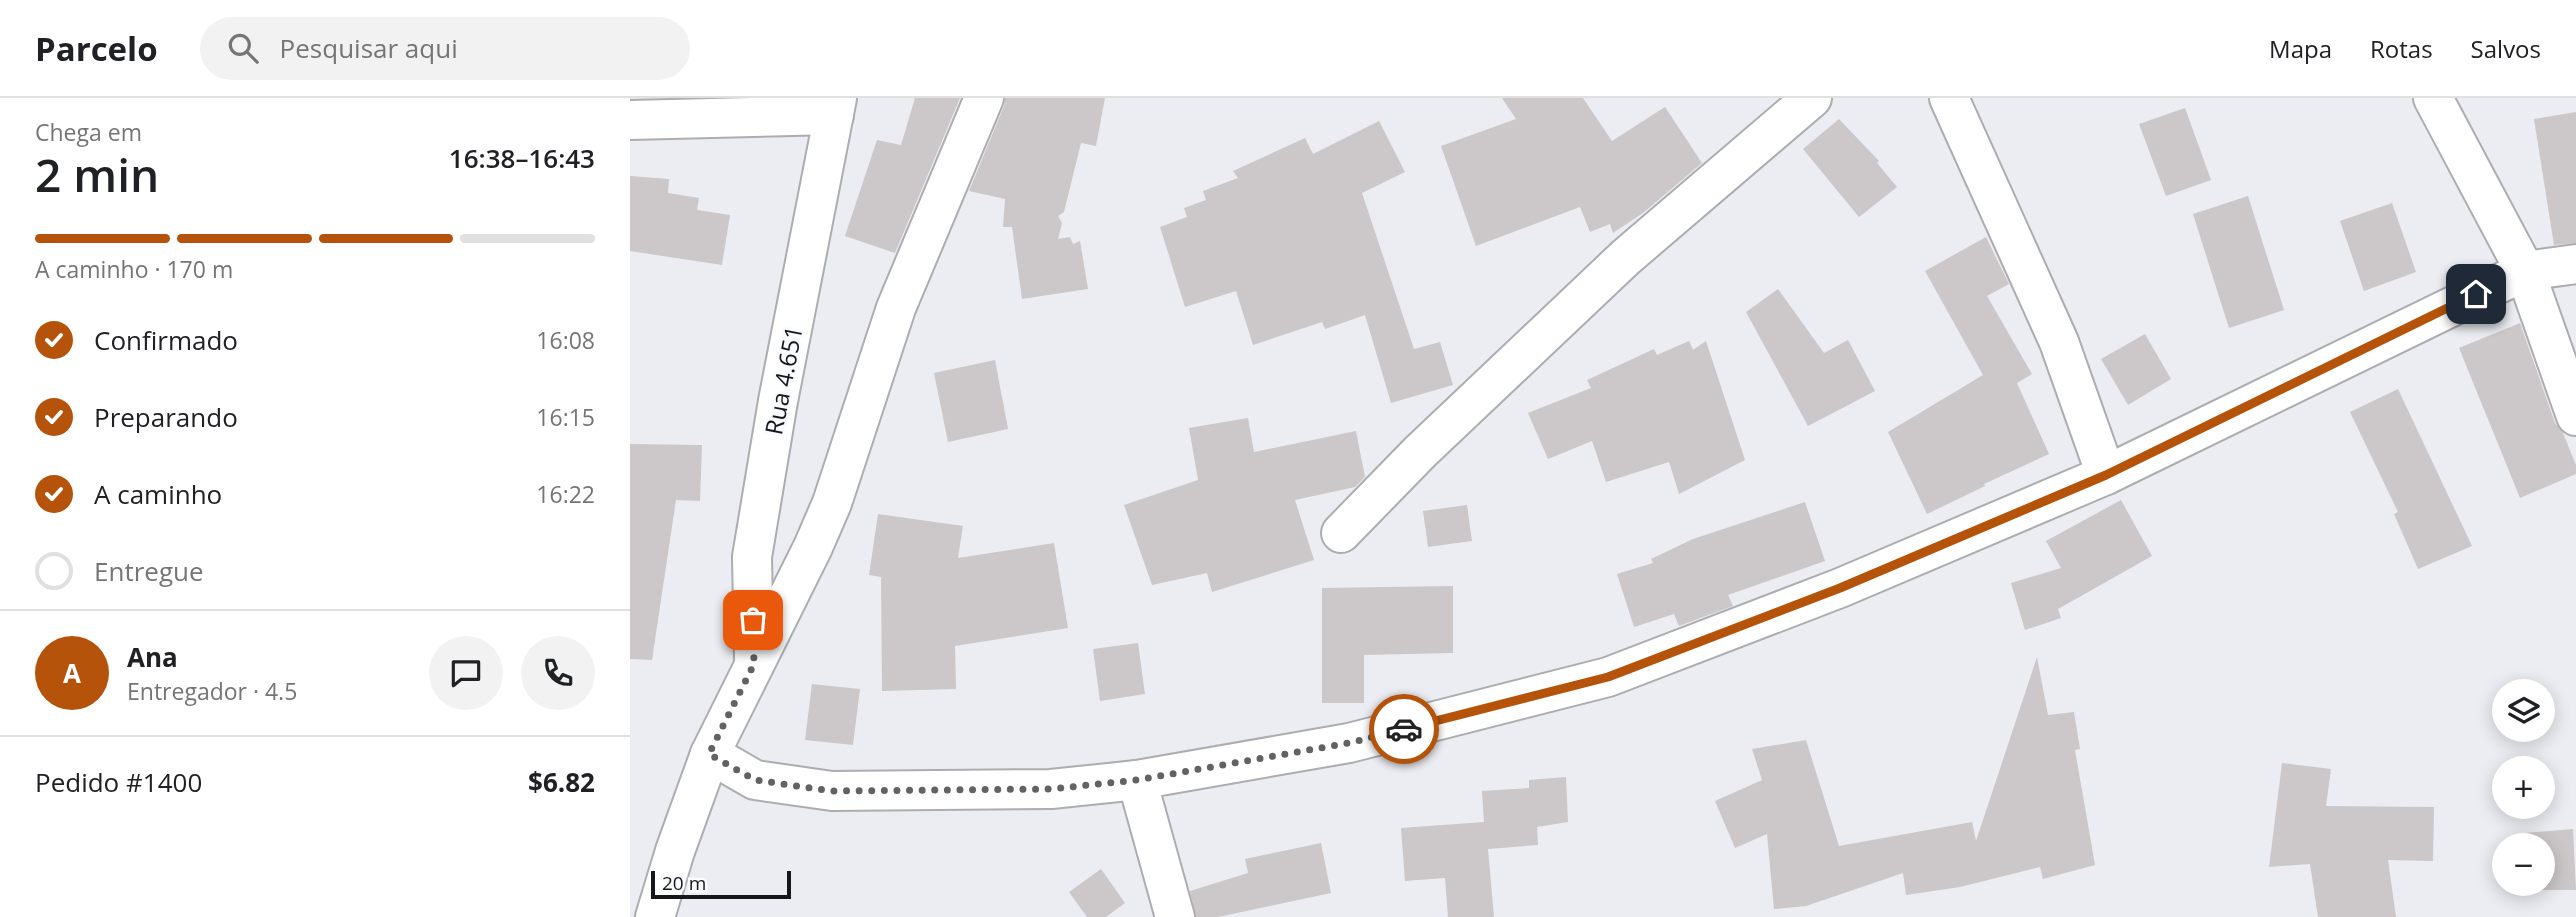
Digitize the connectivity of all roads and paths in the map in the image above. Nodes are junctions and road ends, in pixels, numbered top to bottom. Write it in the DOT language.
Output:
graph roads {
  1 [pos="984,98"];
  2 [pos="1812,98"];
  3 [pos="1949,98"];
  4 [pos="2433,98"];
  5 [pos="835,107"];
  6 [pos="630,120"];
  7 [pos="2576,264"];
  8 [pos="2525,271"];
  9 [pos="2576,416"];
  10 [pos="2106,475"];
  11 [pos="1341,533"];
  12 [pos="754,664"];
  13 [pos="709,754"];
  14 [pos="1137,780"];
  15 [pos="655,917"];
  16 [pos="1175,917"];
  1 -- 12 [label="street"];
  2 -- 11 [label="street"];
  3 -- 10 [label="street"];
  4 -- 8 [label="street"];
  5 -- 6 [label="street"];
  5 -- 12 [label="street, Rua 4.651"];
  7 -- 8 [label="street"];
  8 -- 9 [label="street"];
  8 -- 10 [label="street"];
  10 -- 14 [label="street"];
  12 -- 13 [label="street"];
  13 -- 14 [label="street"];
  13 -- 15 [label="street"];
  14 -- 16 [label="street"];
}
